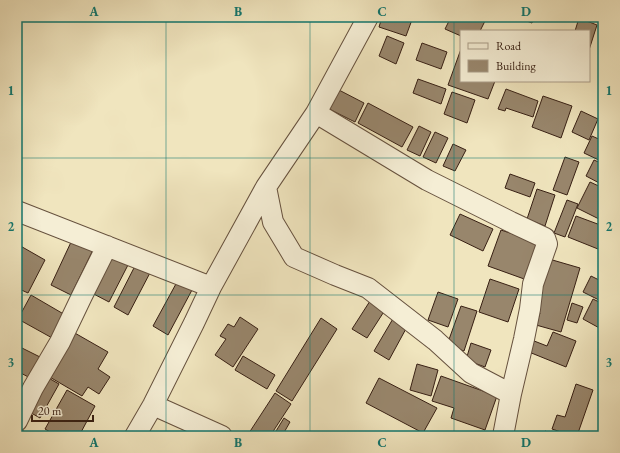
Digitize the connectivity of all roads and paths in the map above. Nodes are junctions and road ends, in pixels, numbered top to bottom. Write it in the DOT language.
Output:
graph roads {
  1 [pos="368,17"];
  2 [pos="316,114"];
  3 [pos="266,187"];
  4 [pos="17,211"];
  5 [pos="107,246"];
  6 [pos="211,287"];
  7 [pos="511,394"];
  8 [pos="153,405"];
  9 [pos="17,421"];
  10 [pos="134,436"];
  11 [pos="222,436"];
  12 [pos="503,436"];
  1 -- 2 [label="street"];
  2 -- 3 [label="street"];
  2 -- 7 [label="street"];
  3 -- 6 [label="street"];
  3 -- 7 [label="street"];
  4 -- 5 [label="street"];
  5 -- 6 [label="street"];
  5 -- 9 [label="street"];
  6 -- 8 [label="street"];
  7 -- 12 [label="street"];
  8 -- 10 [label="street"];
  8 -- 11 [label="street"];
}
